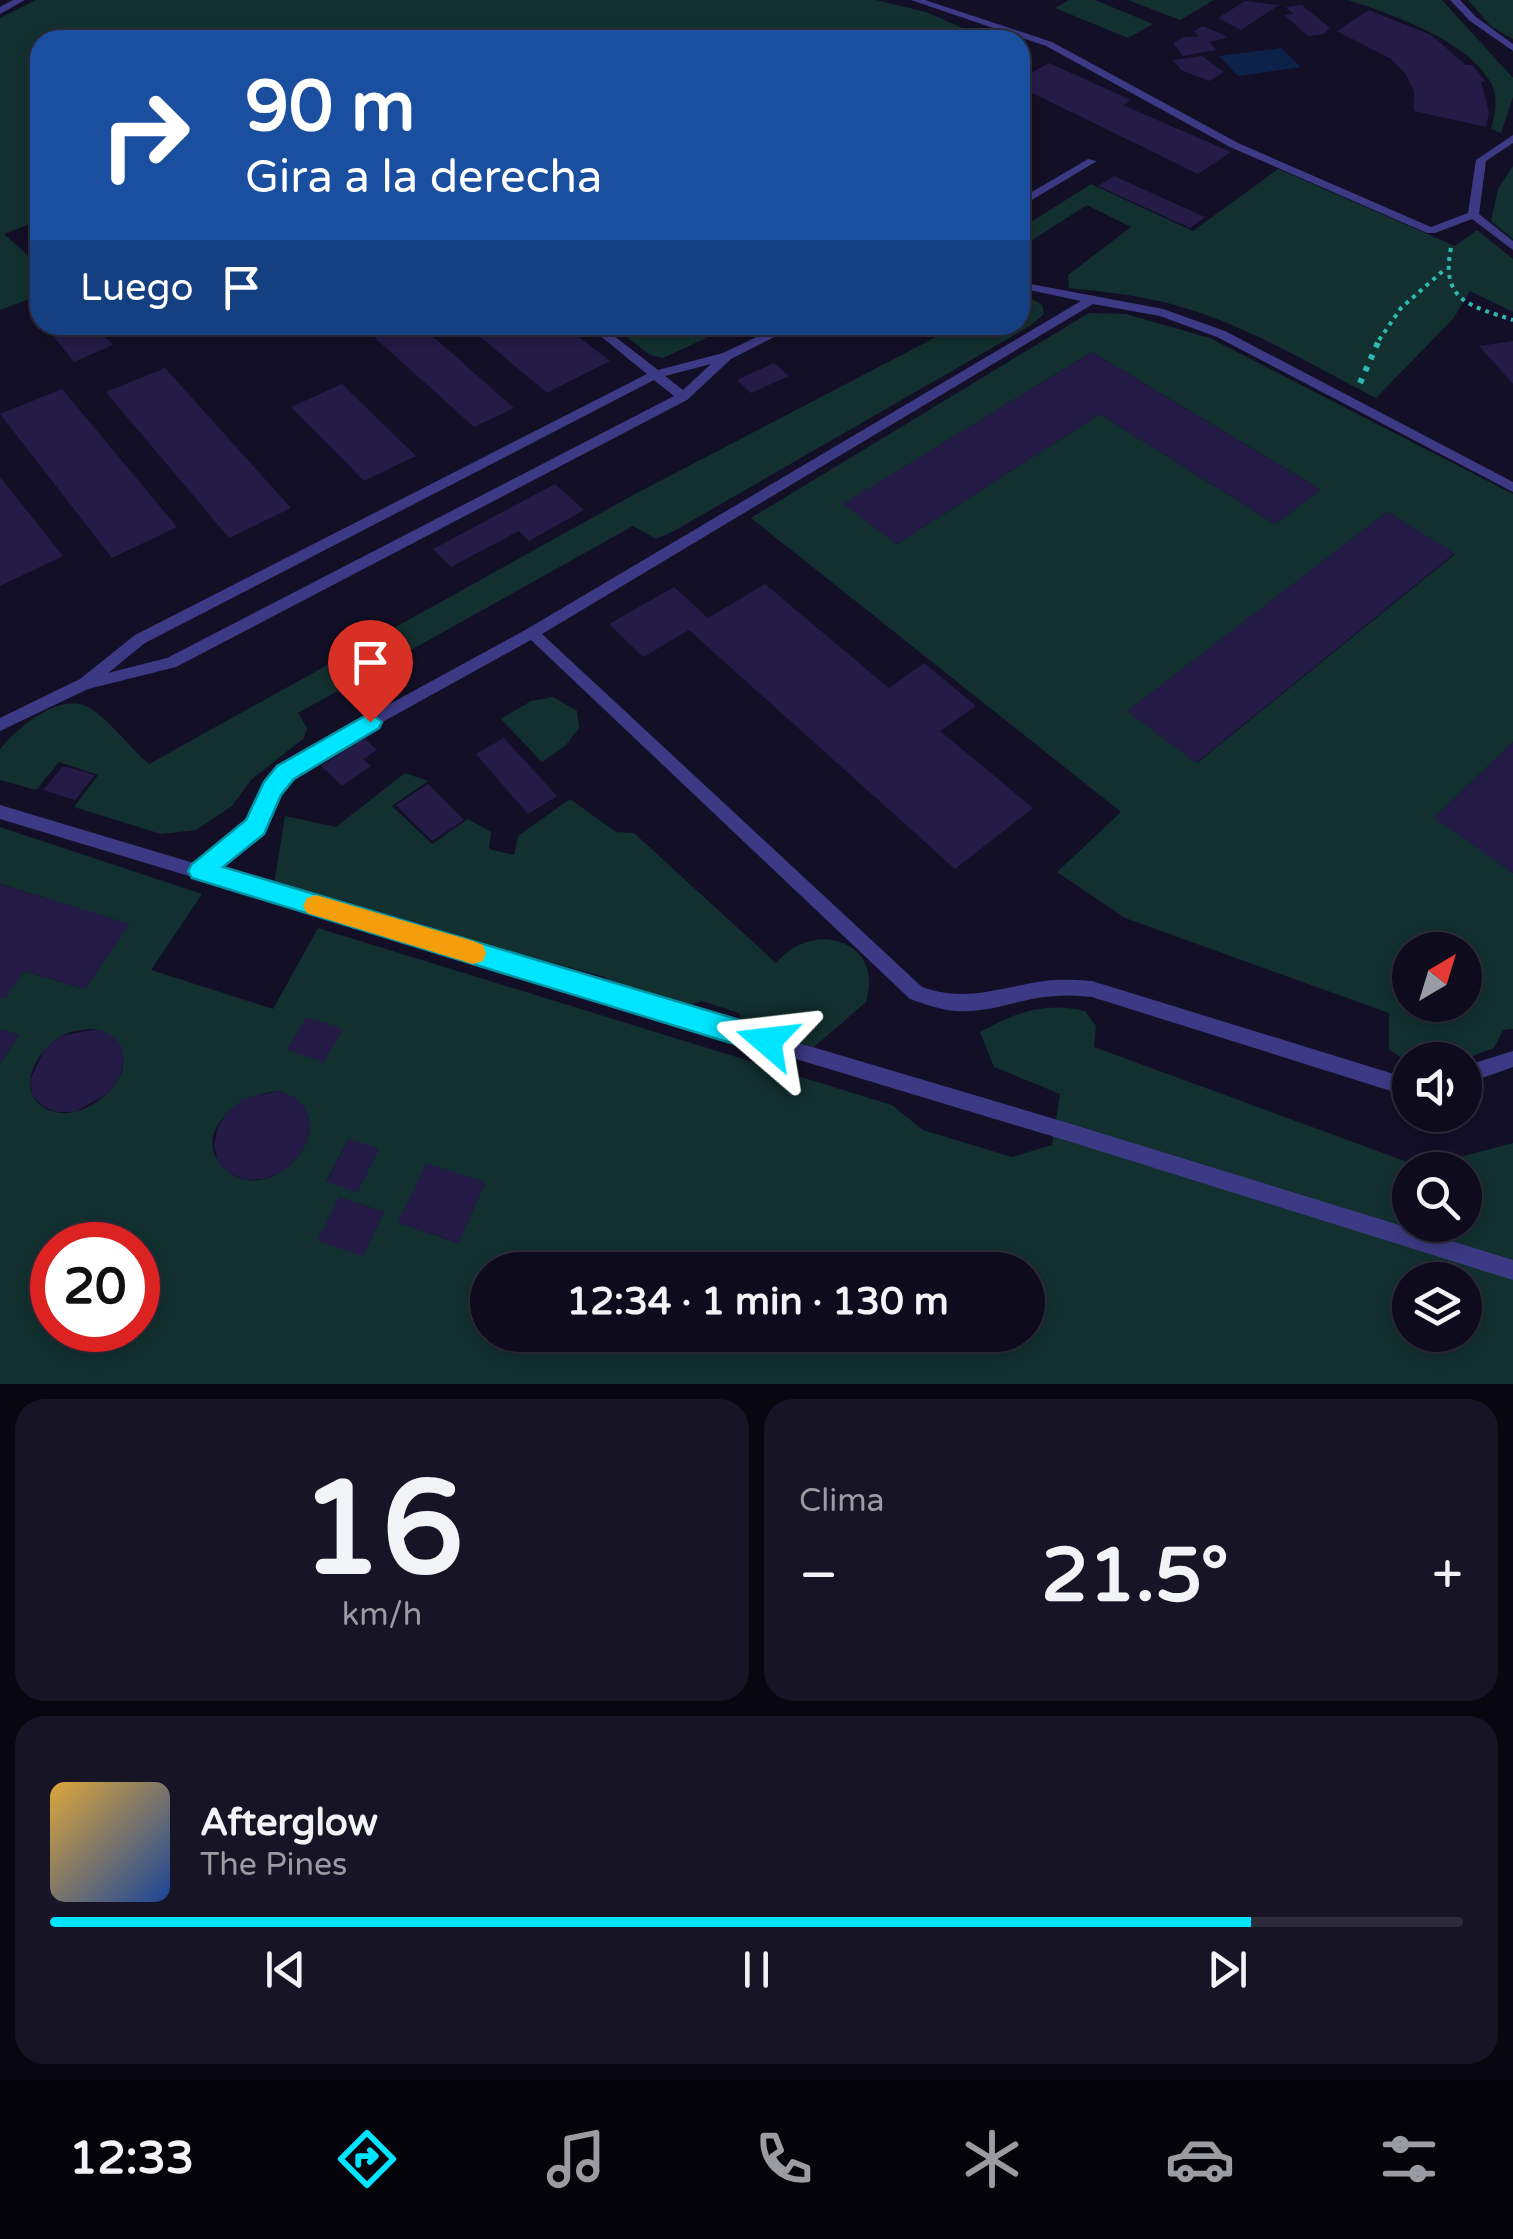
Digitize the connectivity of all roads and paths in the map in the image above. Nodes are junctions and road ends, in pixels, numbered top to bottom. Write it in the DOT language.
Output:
graph roads {
  1 [pos="20,0"];
  2 [pos="916,0"];
  3 [pos="1455,0"];
  4 [pos="0,12"];
  5 [pos="1006,30"];
  6 [pos="1030,38"];
  7 [pos="1512,50"];
  8 [pos="1513,138"];
  9 [pos="1092,160"];
  10 [pos="1030,198"];
  11 [pos="1473,215"];
  12 [pos="1513,247"];
  13 [pos="1444,270"];
  14 [pos="1030,287"];
  15 [pos="1091,300"];
  16 [pos="1513,320"];
  17 [pos="605,335"];
  18 [pos="771,335"];
  19 [pos="727,356"];
  20 [pos="654,375"];
  21 [pos="682,397"];
  22 [pos="1352,402"];
  23 [pos="1513,488"];
  24 [pos="532,634"];
  25 [pos="84,684"];
  26 [pos="0,726"];
  27 [pos="0,812"];
  28 [pos="201,871"];
  29 [pos="1513,1058"];
  30 [pos="1482,1070"];
  31 [pos="1392,1082"];
  32 [pos="1513,1270"];
  1 -- 4 [label="lane"];
  2 -- 5 [label="lane"];
  3 -- 7 [label="lane"];
  6 -- 11 [label="lane"];
  8 -- 11 [label="lane"];
  9 -- 10 [label="lane"];
  11 -- 12 [label="lane"];
  11 -- 13 [label="path"];
  13 -- 16 [label="path"];
  13 -- 22 [label="path"];
  14 -- 15 [label="lane"];
  15 -- 22 [label="lane"];
  15 -- 24 [label="lane"];
  17 -- 20 [label="lane"];
  18 -- 19 [label="lane"];
  19 -- 20 [label="lane"];
  19 -- 21 [label="lane"];
  20 -- 21 [label="lane"];
  20 -- 25 [label="lane"];
  21 -- 25 [label="lane"];
  22 -- 23 [label="lane"];
  24 -- 28 [label="lane"];
  24 -- 31 [label="lane"];
  25 -- 26 [label="lane"];
  27 -- 28 [label="lane"];
  28 -- 32 [label="lane"];
  29 -- 30 [label="lane"];
}
